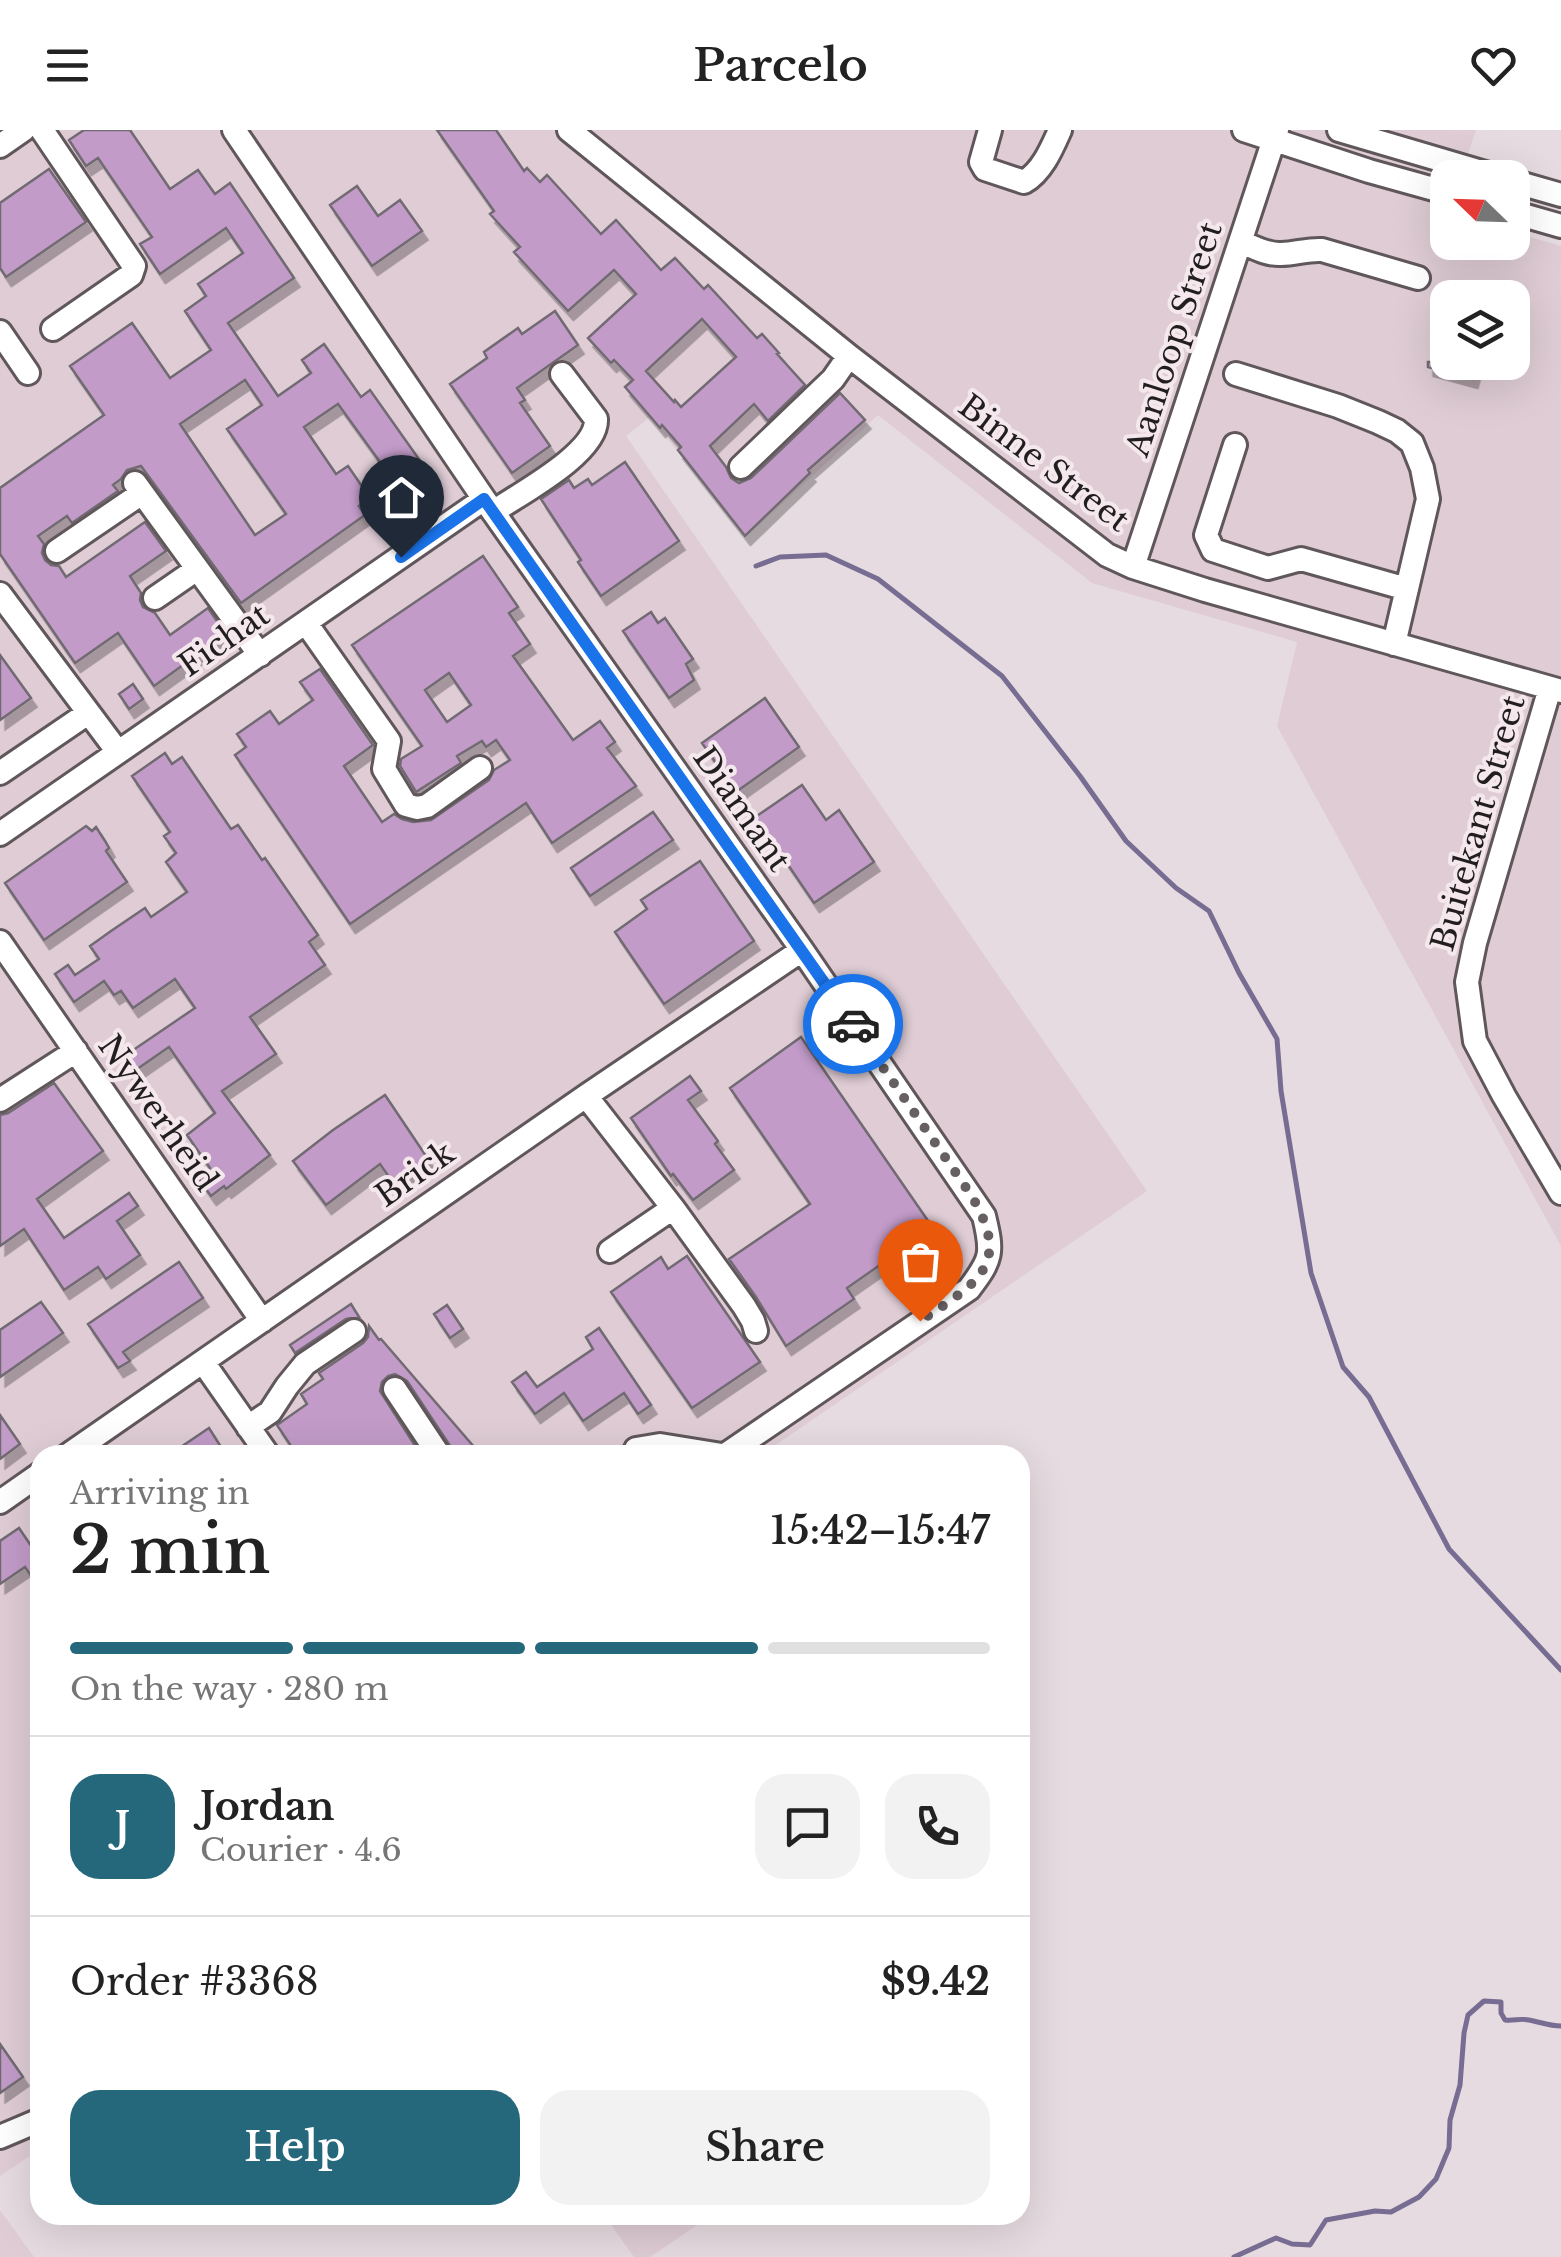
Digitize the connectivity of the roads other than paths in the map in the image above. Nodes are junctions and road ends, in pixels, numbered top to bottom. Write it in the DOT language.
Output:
graph roads {
  1 [pos="23,130"];
  2 [pos="42,130"];
  3 [pos="234,130"];
  4 [pos="569,130"];
  5 [pos="990,130"];
  6 [pos="1060,130"];
  7 [pos="1244,130"];
  8 [pos="1339,130"];
  9 [pos="1276,135"];
  10 [pos="0,146"];
  11 [pos="1441,160"];
  12 [pos="1530,186"];
  13 [pos="1430,187"];
  14 [pos="1561,195"];
  15 [pos="1530,217"];
  16 [pos="1561,226"];
  17 [pos="1241,242"];
  18 [pos="1418,278"];
  19 [pos="53,329"];
  20 [pos="0,332"];
  21 [pos="849,356"];
  22 [pos="28,373"];
  23 [pos="562,374"];
  24 [pos="1236,374"];
  25 [pos="1234,444"];
  26 [pos="741,467"];
  27 [pos="488,506"];
  28 [pos="58,550"];
  29 [pos="1133,568"];
  30 [pos="198,569"];
  31 [pos="1407,589"];
  32 [pos="0,594"];
  33 [pos="155,598"];
  34 [pos="306,623"];
  35 [pos="1394,644"];
  36 [pos="260,655"];
  37 [pos="1556,689"];
  38 [pos="88,712"];
  39 [pos="118,752"];
  40 [pos="480,768"];
  41 [pos="0,773"];
  42 [pos="0,834"];
  43 [pos="0,942"];
  44 [pos="802,950"];
  45 [pos="76,1051"];
  46 [pos="586,1096"];
  47 [pos="0,1100"];
  48 [pos="1561,1193"];
  49 [pos="673,1208"];
  50 [pos="610,1251"];
  51 [pos="262,1320"];
  52 [pos="756,1331"];
  53 [pos="354,1332"];
  54 [pos="203,1362"];
  55 [pos="395,1389"];
  56 [pos="248,1426"];
  57 [pos="83,1445"];
  58 [pos="261,1445"];
  59 [pos="431,1445"];
  60 [pos="739,1445"];
  61 [pos="30,1481"];
  62 [pos="0,1502"];
  63 [pos="30,2124"];
  64 [pos="0,2138"];
  1 -- 10 [label="street"];
  2 -- 19 [label="street"];
  3 -- 27 [label="street, Diamant"];
  4 -- 21 [label="street, Binne Street"];
  5 -- 6 [label="street"];
  7 -- 9 [label="street"];
  8 -- 11 [label="street"];
  9 -- 13 [label="street"];
  9 -- 17 [label="street, Aanloop Street"];
  12 -- 14 [label="street"];
  15 -- 16 [label="street"];
  17 -- 18 [label="street"];
  17 -- 29 [label="street, Aanloop Street"];
  20 -- 22 [label="street"];
  21 -- 26 [label="street"];
  21 -- 29 [label="street, Binne Street"];
  23 -- 27 [label="street, Fichat"];
  24 -- 31 [label="street"];
  25 -- 31 [label="street"];
  27 -- 34 [label="street, Fichat"];
  27 -- 44 [label="street, Diamant"];
  28 -- 30 [label="street"];
  29 -- 35 [label="street, Binne Street"];
  30 -- 33 [label="street"];
  30 -- 36 [label="street"];
  31 -- 35 [label="street"];
  32 -- 38 [label="street"];
  34 -- 36 [label="street, Fichat"];
  34 -- 40 [label="street"];
  35 -- 37 [label="street, Binne Street"];
  36 -- 39 [label="street, Fichat"];
  37 -- 48 [label="street, Buitekant Street"];
  38 -- 39 [label="street"];
  38 -- 41 [label="street"];
  39 -- 42 [label="street, Fichat"];
  43 -- 45 [label="street, Nywerheid"];
  44 -- 46 [label="street, Brick"];
  44 -- 60 [label="street, Diamant"];
  45 -- 47 [label="street"];
  45 -- 51 [label="street, Nywerheid"];
  46 -- 49 [label="street"];
  46 -- 51 [label="street, Brick"];
  49 -- 50 [label="street"];
  49 -- 52 [label="street"];
  51 -- 54 [label="street, Brick"];
  53 -- 56 [label="street"];
  54 -- 56 [label="street"];
  54 -- 57 [label="street, Brick"];
  55 -- 59 [label="street"];
  56 -- 58 [label="street"];
  61 -- 62 [label="street"];
  63 -- 64 [label="street"];
}
